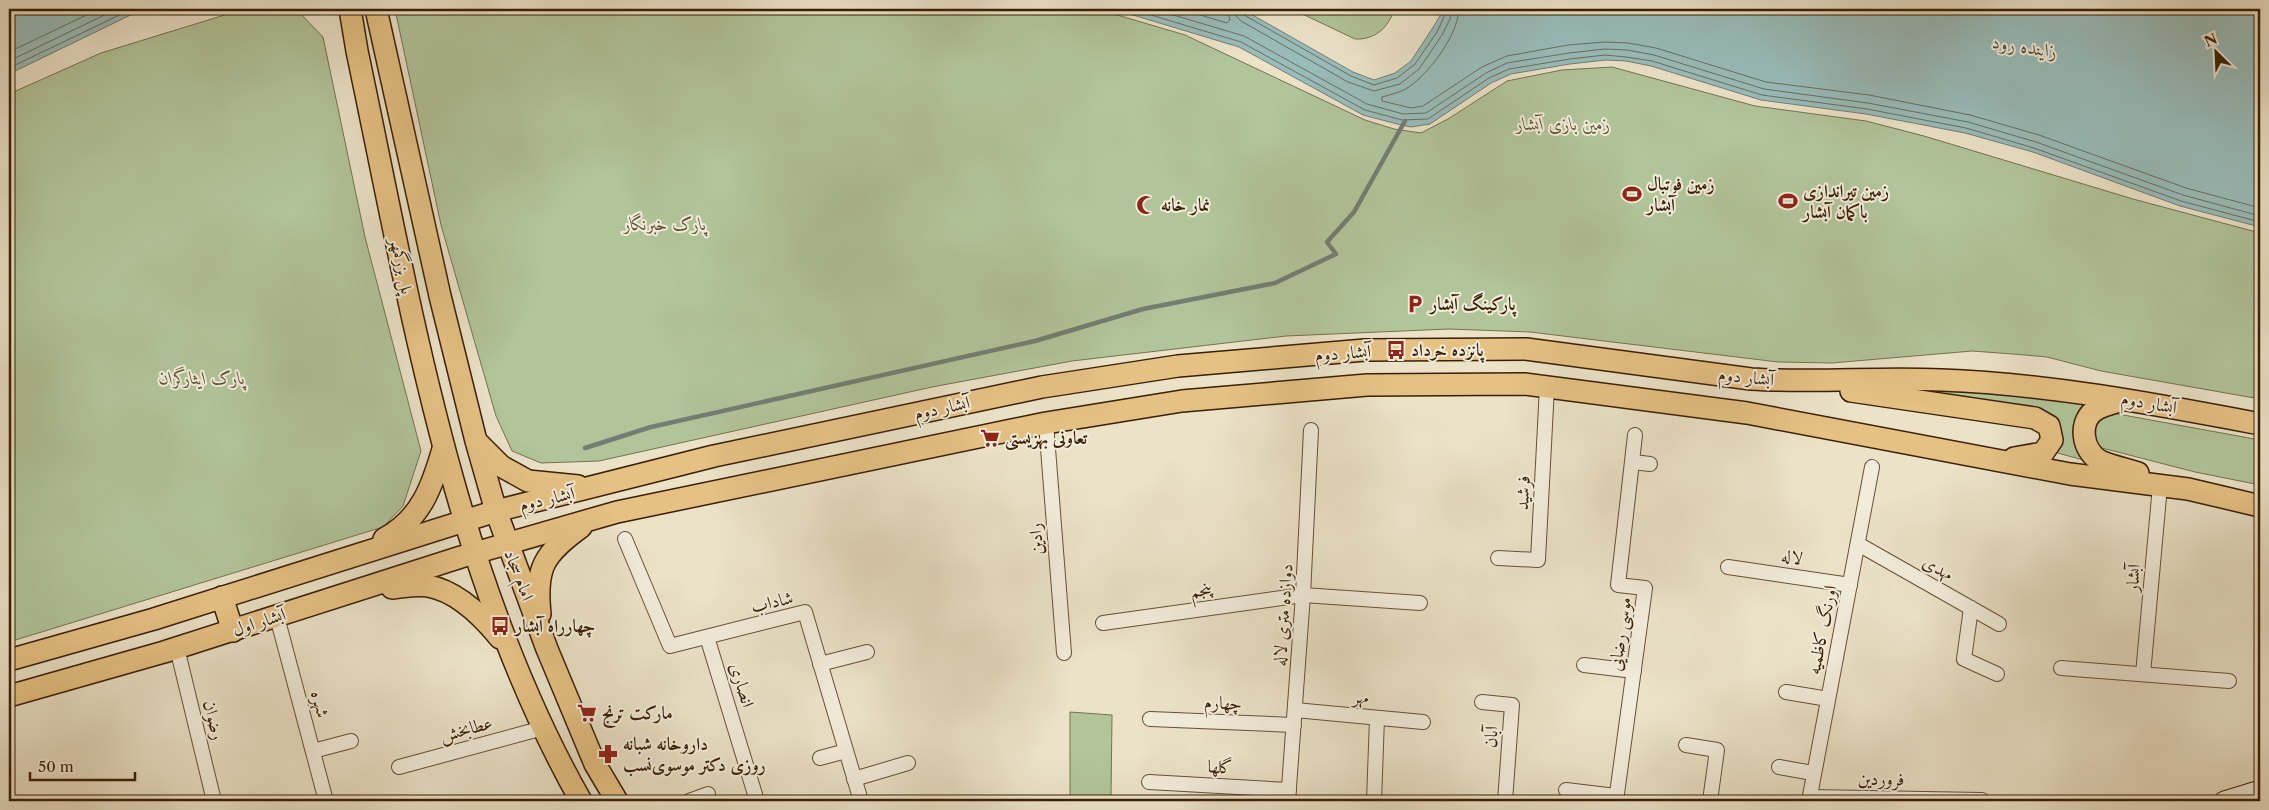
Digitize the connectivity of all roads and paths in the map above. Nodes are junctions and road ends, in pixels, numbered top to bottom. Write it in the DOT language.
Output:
graph roads {
  1 [pos="376,9"];
  2 [pos="350,11"];
  3 [pos="1787,382"];
  4 [pos="1547,387"];
  5 [pos="2125,399"];
  6 [pos="1046,423"];
  7 [pos="2260,424"];
  8 [pos="1311,430"];
  9 [pos="1635,435"];
  10 [pos="476,441"];
  11 [pos="443,449"];
  12 [pos="714,456"];
  13 [pos="2001,461"];
  14 [pos="1632,462"];
  15 [pos="1650,464"];
  16 [pos="1872,467"];
  17 [pos="2160,486"];
  18 [pos="593,488"];
  19 [pos="2188,489"];
  20 [pos="720,490"];
  21 [pos="2260,506"];
  22 [pos="496,511"];
  23 [pos="594,518"];
  24 [pos="466,520"];
  25 [pos="625,539"];
  26 [pos="507,544"];
  27 [pos="1858,544"];
  28 [pos="477,553"];
  29 [pos="356,554"];
  30 [pos="1498,558"];
  31 [pos="1728,567"];
  32 [pos="1850,585"];
  33 [pos="359,590"];
  34 [pos="1303,595"];
  35 [pos="222,597"];
  36 [pos="1420,603"];
  37 [pos="1971,608"];
  38 [pos="277,617"];
  39 [pos="1103,623"];
  40 [pos="1999,624"];
  41 [pos="233,631"];
  42 [pos="708,637"];
  43 [pos="543,638"];
  44 [pos="177,648"];
  45 [pos="867,652"];
  46 [pos="1064,653"];
  47 [pos="512,654"];
  48 [pos="9,660"];
  49 [pos="820,664"];
  50 [pos="1584,664"];
  51 [pos="2061,668"];
  52 [pos="1634,671"];
  53 [pos="1997,674"];
  54 [pos="2143,674"];
  55 [pos="2229,681"];
  56 [pos="1786,692"];
  57 [pos="9,696"];
  58 [pos="1828,699"];
  59 [pos="1482,702"];
  60 [pos="1295,710"];
  61 [pos="1377,718"];
  62 [pos="1150,719"];
  63 [pos="1423,722"];
  64 [pos="1294,725"];
  65 [pos="543,728"];
  66 [pos="351,741"];
  67 [pos="1686,745"];
  68 [pos="313,751"];
  69 [pos="846,751"];
  70 [pos="820,758"];
  71 [pos="908,763"];
  72 [pos="399,767"];
  73 [pos="1779,767"];
  74 [pos="1813,773"];
  75 [pos="854,779"];
  76 [pos="1149,782"];
  77 [pos="1566,790"];
  78 [pos="2260,790"];
  79 [pos="708,794"];
  80 [pos="1288,796"];
  81 [pos="1616,799"];
  82 [pos="1810,799"];
  83 [pos="1982,800"];
  84 [pos="214,801"];
  85 [pos="326,801"];
  86 [pos="580,801"];
  87 [pos="617,801"];
  88 [pos="689,801"];
  89 [pos="757,801"];
  90 [pos="860,801"];
  91 [pos="1374,801"];
  92 [pos="1505,801"];
  93 [pos="1710,801"];
  94 [pos="2224,801"];
  1 -- 10 [label="main road, پل بزرگمهر"];
  2 -- 11 [label="main road, پل بزرگمهر"];
  3 -- 5 [label="main road, آبشار دوم"];
  3 -- 12 [label="main road, آبشار دوم"];
  3 -- 13 [label="main road"];
  4 -- 6 [label="main road, آبشار دوم"];
  4 -- 13 [label="main road, آبشار دوم"];
  4 -- 30 [label="street, فرشید"];
  5 -- 7 [label="main road, آبشار دوم"];
  5 -- 19 [label="main road"];
  6 -- 20 [label="main road, آبشار دوم"];
  6 -- 46 [label="street, رادین"];
  8 -- 34 [label="street, دوازده متری لاله"];
  9 -- 14 [label="street, موسی رضایی"];
  10 -- 18 [label="main road"];
  10 -- 22 [label="main road, پل بزرگمهر"];
  11 -- 24 [label="main road, پل بزرگمهر"];
  11 -- 29 [label="main road"];
  12 -- 18 [label="main road, آبشار دوم"];
  12 -- 20 [label="main road"];
  13 -- 17 [label="main road, آبشار دوم"];
  14 -- 15 [label="street"];
  14 -- 52 [label="street, موسی رضایی"];
  16 -- 27 [label="street, اورنگ کاظمیه"];
  17 -- 19 [label="main road, آبشار دوم"];
  17 -- 54 [label="street, آبشار"];
  18 -- 22 [label="main road, آبشار دوم"];
  19 -- 21 [label="main road, آبشار دوم"];
  20 -- 23 [label="main road, آبشار دوم"];
  22 -- 24 [label="main road, آبشار اول"];
  22 -- 26 [label="main road, امام سجاد"];
  23 -- 26 [label="main road, آبشار دوم"];
  23 -- 43 [label="main road"];
  24 -- 28 [label="main road, امام سجاد"];
  24 -- 29 [label="main road, آبشار اول"];
  25 -- 42 [label="street, شاداب"];
  26 -- 28 [label="main road, آبشار اول"];
  26 -- 43 [label="main road, امام سجاد"];
  27 -- 32 [label="street, اورنگ کاظمیه"];
  27 -- 37 [label="street, مهدی"];
  28 -- 33 [label="main road, آبشار اول"];
  28 -- 47 [label="main road, امام سجاد"];
  29 -- 35 [label="main road, آبشار اول"];
  31 -- 32 [label="street, لاله"];
  32 -- 58 [label="street, اورنگ کاظمیه"];
  33 -- 38 [label="main road, آبشار اول"];
  33 -- 47 [label="main road"];
  34 -- 36 [label="street, پنجم"];
  34 -- 39 [label="street, پنجم"];
  34 -- 60 [label="street, دوازده متری لاله"];
  35 -- 41 [label="main road"];
  35 -- 48 [label="main road, آبشار اول"];
  37 -- 40 [label="street, مهدی"];
  37 -- 53 [label="street"];
  38 -- 41 [label="main road, آبشار اول"];
  38 -- 68 [label="street, شهره"];
  41 -- 44 [label="main road, آبشار اول"];
  42 -- 49 [label="street, شاداب"];
  42 -- 89 [label="street, انصاری"];
  43 -- 87 [label="main road, امام سجاد"];
  44 -- 57 [label="main road, آبشار اول"];
  44 -- 84 [label="street, رضوان"];
  45 -- 49 [label="street"];
  47 -- 65 [label="main road, امام سجاد"];
  49 -- 69 [label="street, شاداب"];
  50 -- 52 [label="street"];
  51 -- 54 [label="street"];
  52 -- 81 [label="street, موسی رضایی"];
  54 -- 55 [label="street"];
  56 -- 58 [label="street"];
  58 -- 74 [label="street, اورنگ کاظمیه"];
  59 -- 92 [label="street, آبان"];
  60 -- 61 [label="street, مهر"];
  60 -- 64 [label="street, دوازده متری لاله"];
  61 -- 63 [label="street, مهر"];
  61 -- 91 [label="street"];
  62 -- 64 [label="street, چهارم"];
  64 -- 80 [label="street, دوازده متری لاله"];
  65 -- 72 [label="street, عطابخش"];
  65 -- 86 [label="main road, امام سجاد"];
  66 -- 68 [label="street"];
  67 -- 93 [label="street"];
  68 -- 85 [label="street, شهره"];
  69 -- 70 [label="street"];
  69 -- 75 [label="street, شاداب"];
  71 -- 75 [label="street"];
  73 -- 74 [label="street"];
  74 -- 82 [label="street, اورنگ کاظمیه"];
  75 -- 90 [label="street, شاداب"];
  76 -- 80 [label="street, گلها"];
  77 -- 81 [label="street"];
  78 -- 94 [label="main road"];
  79 -- 88 [label="street"];
  82 -- 83 [label="street, فروردین"];
}
